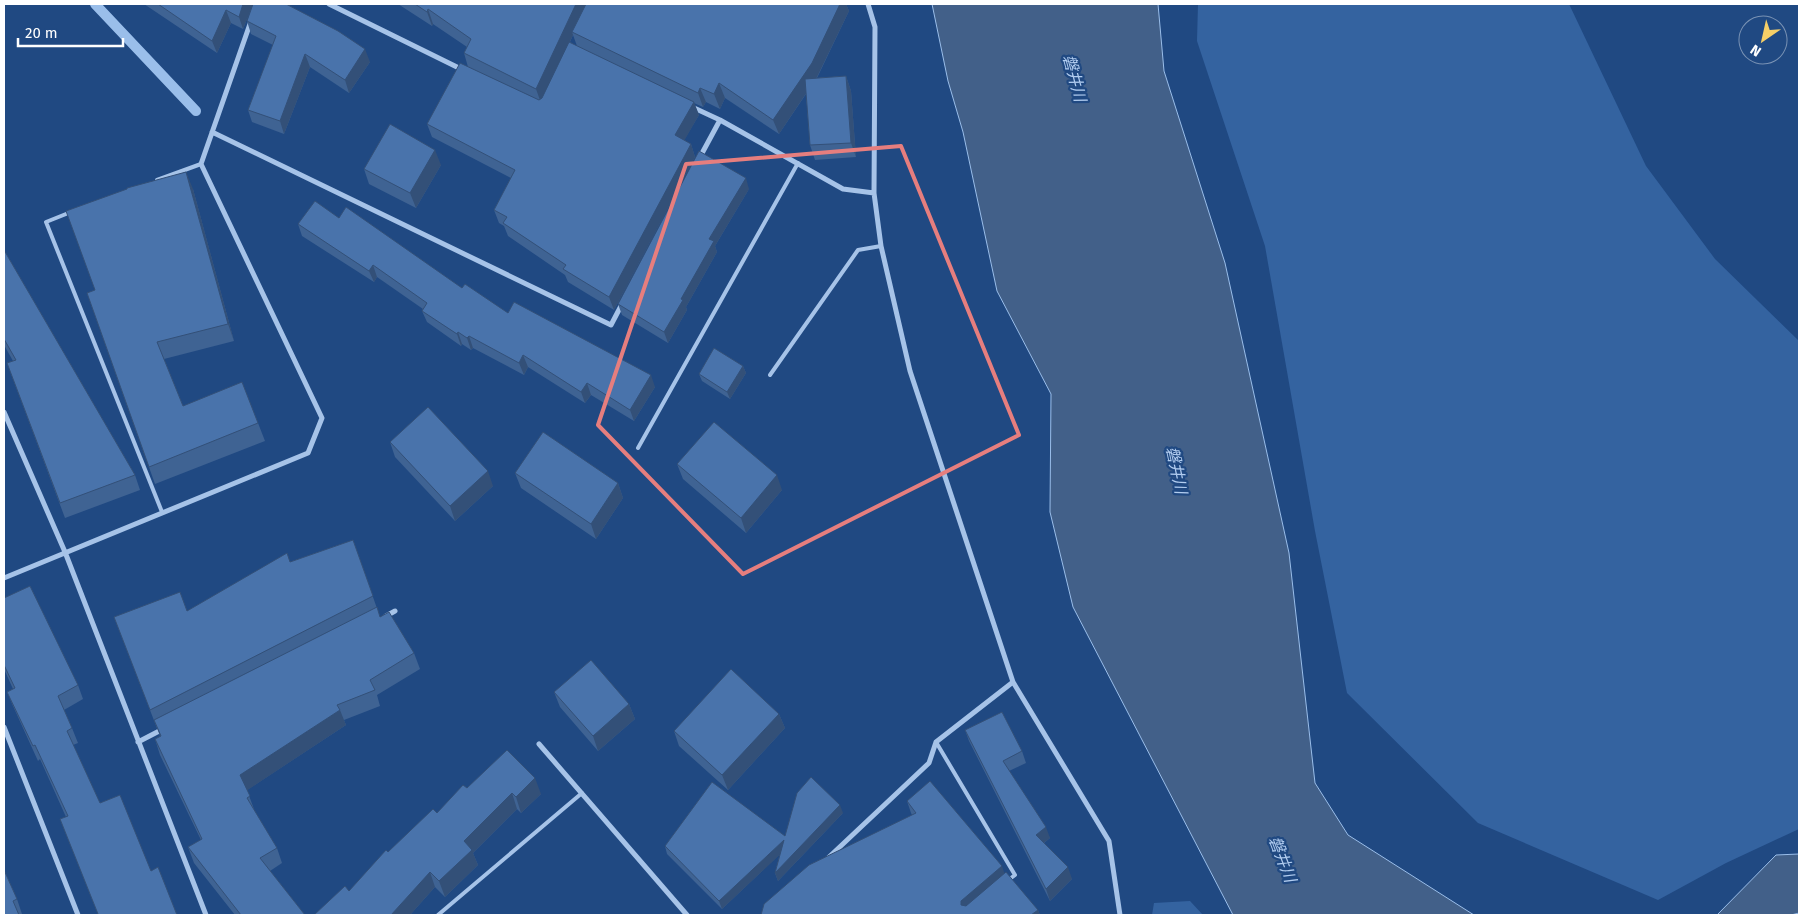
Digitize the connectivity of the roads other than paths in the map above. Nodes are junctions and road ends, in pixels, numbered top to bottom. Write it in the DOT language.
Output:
graph roads {
  1 [pos="329,4"];
  2 [pos="868,4"];
  3 [pos="254,13"];
  4 [pos="472,74"];
  5 [pos="685,103"];
  6 [pos="720,120"];
  7 [pos="212,132"];
  8 [pos="697,163"];
  9 [pos="201,164"];
  10 [pos="798,164"];
  11 [pos="155,181"];
  12 [pos="874,193"];
  13 [pos="73,211"];
  14 [pos="881,246"];
  15 [pos="625,299"];
  16 [pos="770,375"];
  17 [pos="4,412"];
  18 [pos="638,448"];
  19 [pos="162,512"];
  20 [pos="65,552"];
  21 [pos="4,578"];
  22 [pos="395,611"];
  23 [pos="377,620"];
  24 [pos="1012,682"];
  25 [pos="174,724"];
  26 [pos="4,727"];
  27 [pos="138,742"];
  28 [pos="936,742"];
  29 [pos="539,744"];
  30 [pos="582,793"];
  31 [pos="825,861"];
  32 [pos="1001,886"];
  33 [pos="78,915"];
  34 [pos="206,915"];
  35 [pos="438,915"];
  36 [pos="687,915"];
  37 [pos="1120,915"];
  1 -- 4 [label="street"];
  2 -- 12 [label="street"];
  3 -- 7 [label="street"];
  5 -- 6 [label="street"];
  6 -- 8 [label="street"];
  6 -- 10 [label="street"];
  7 -- 9 [label="street"];
  7 -- 15 [label="street"];
  9 -- 11 [label="lane"];
  9 -- 19 [label="street"];
  10 -- 12 [label="street"];
  10 -- 18 [label="lane"];
  12 -- 14 [label="street"];
  13 -- 19 [label="lane"];
  14 -- 16 [label="lane"];
  14 -- 24 [label="street"];
  17 -- 20 [label="street"];
  19 -- 20 [label="street"];
  20 -- 21 [label="street"];
  20 -- 27 [label="street"];
  22 -- 23 [label="street"];
  24 -- 28 [label="street"];
  24 -- 37 [label="street"];
  25 -- 27 [label="street"];
  26 -- 33 [label="street"];
  27 -- 34 [label="street"];
  28 -- 31 [label="street"];
  28 -- 32 [label="lane"];
  29 -- 30 [label="street"];
  30 -- 35 [label="lane"];
  30 -- 36 [label="street"];
}
